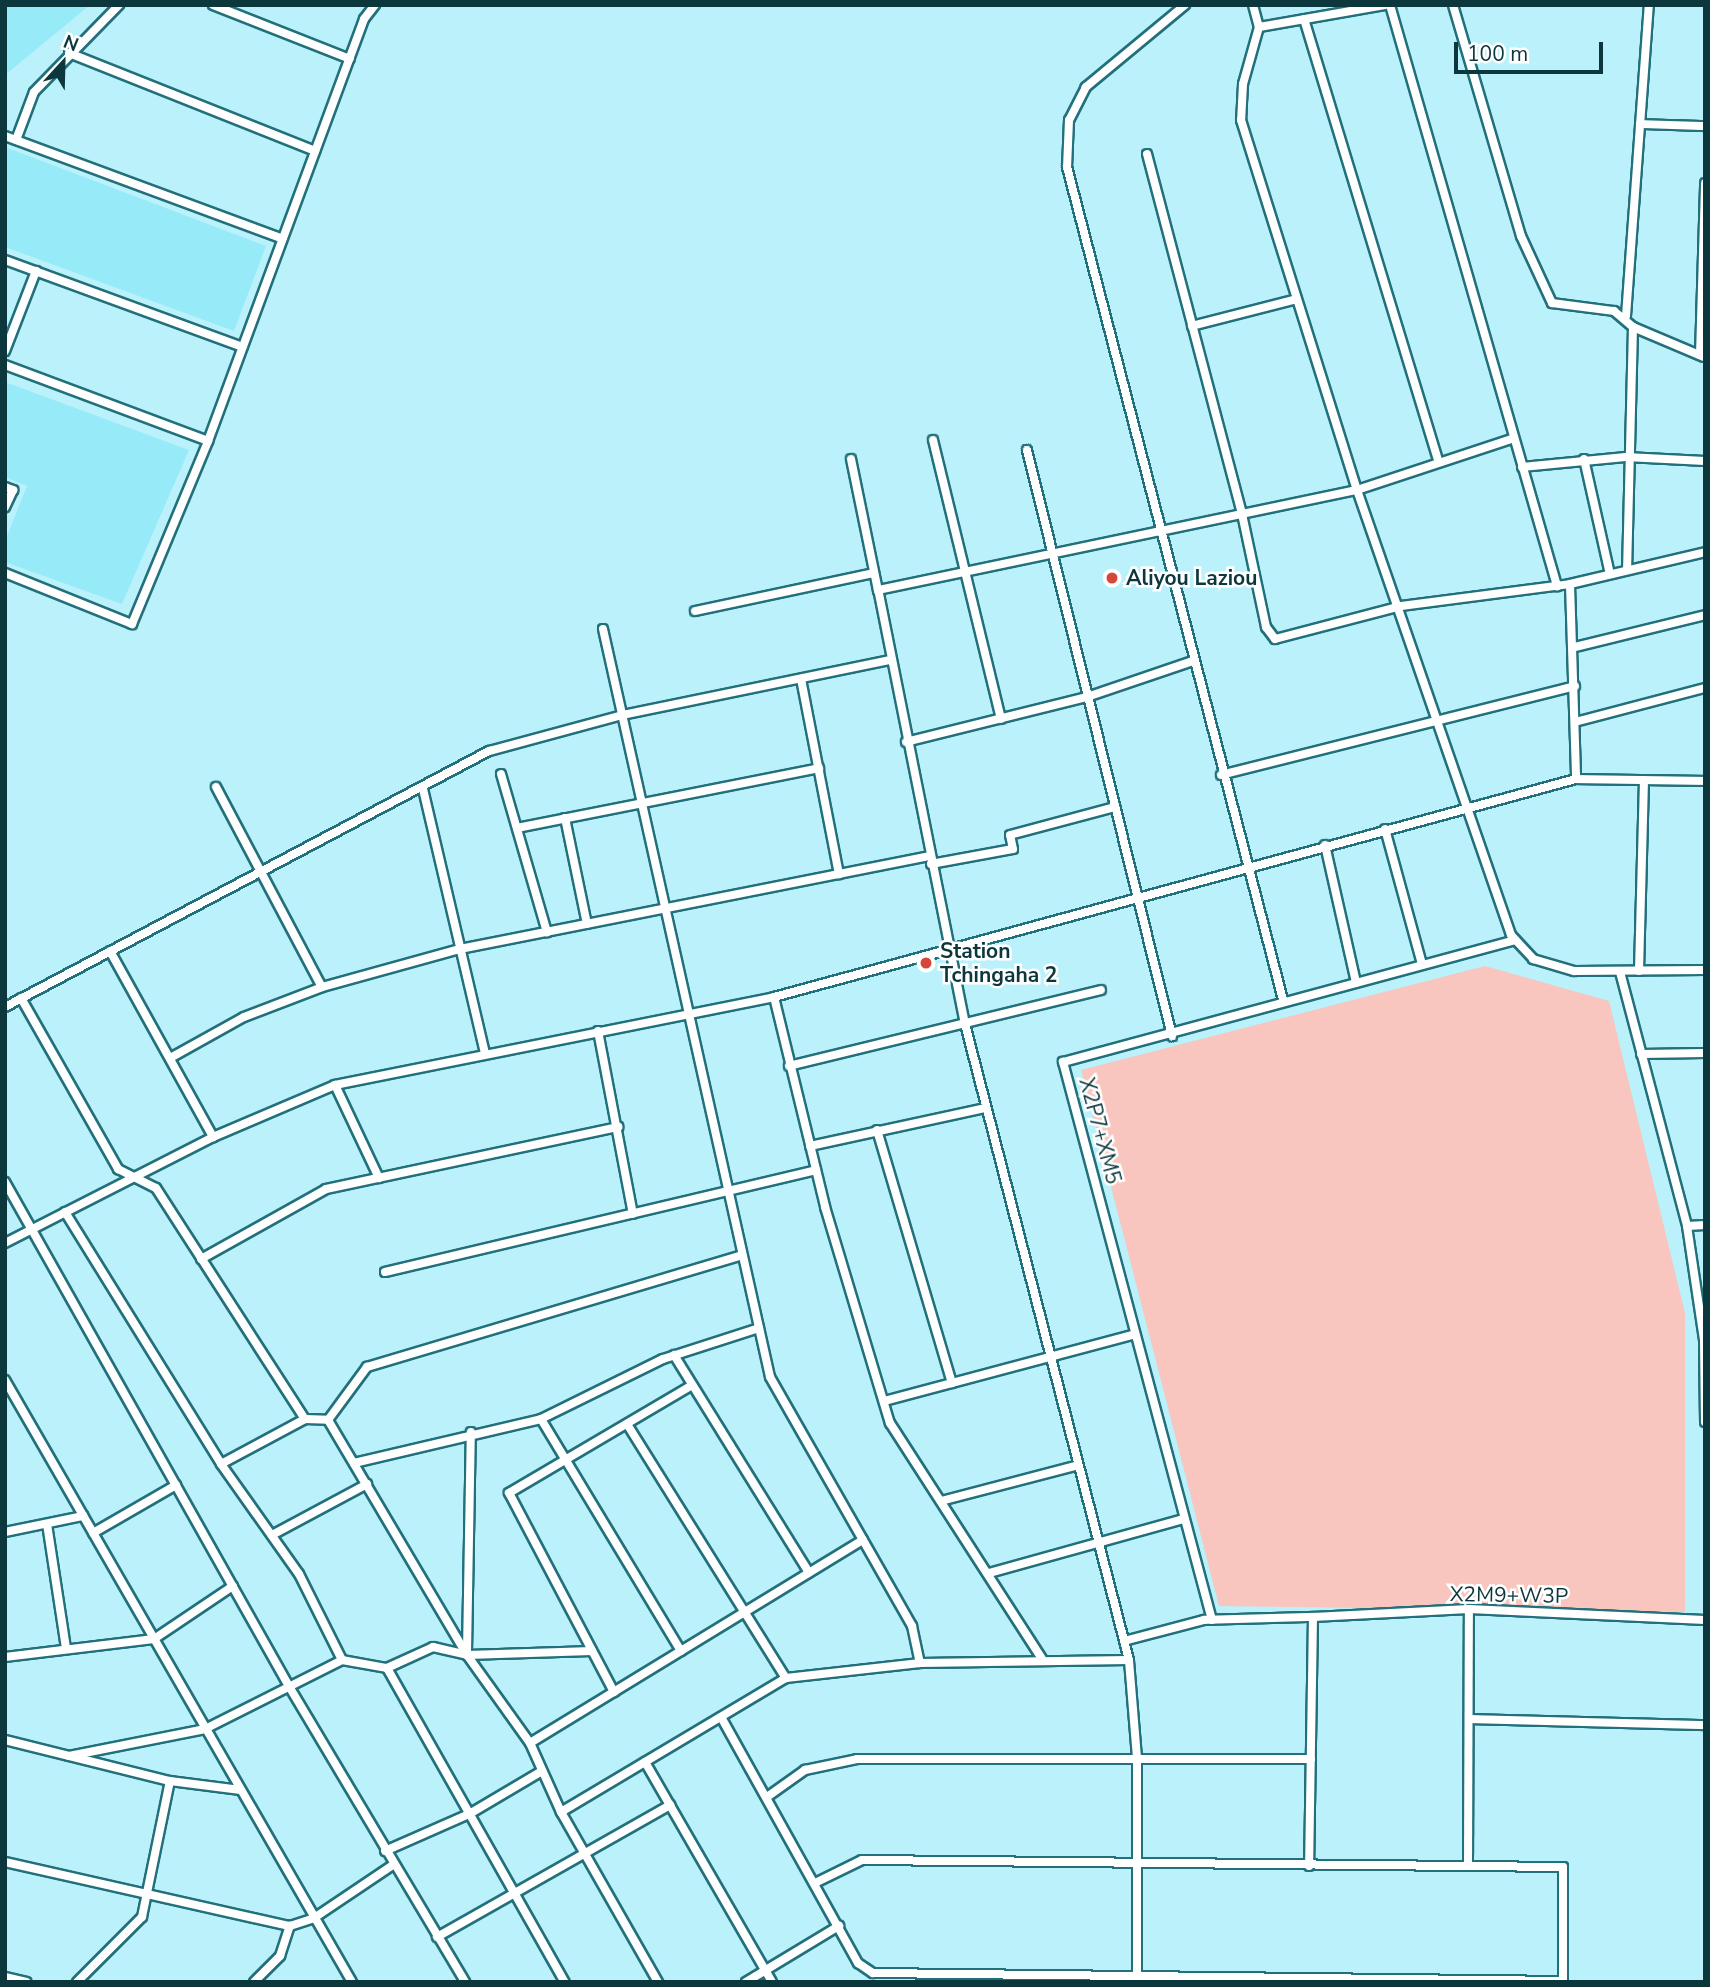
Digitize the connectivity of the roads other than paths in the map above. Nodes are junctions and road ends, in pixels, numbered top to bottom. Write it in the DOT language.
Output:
graph roads {
  1 [pos="119,5"];
  2 [pos="213,5"];
  3 [pos="375,5"];
  4 [pos="1185,5"];
  5 [pos="1253,5"];
  6 [pos="1387,5"];
  7 [pos="1453,5"];
  8 [pos="1649,5"];
  9 [pos="1304,19"];
  10 [pos="1259,27"];
  11 [pos="69,53"];
  12 [pos="350,59"];
  13 [pos="1640,124"];
  14 [pos="1705,125"];
  15 [pos="5,136"];
  16 [pos="16,140"];
  17 [pos="316,151"];
  18 [pos="1147,154"];
  19 [pos="1705,183"];
  20 [pos="283,239"];
  21 [pos="5,260"];
  22 [pos="36,271"];
  23 [pos="1297,299"];
  24 [pos="1626,316"];
  25 [pos="1192,326"];
  26 [pos="1633,327"];
  27 [pos="243,347"];
  28 [pos="5,351"];
  29 [pos="1702,356"];
  30 [pos="5,365"];
  31 [pos="1514,438"];
  32 [pos="933,440"];
  33 [pos="208,441"];
  34 [pos="1027,450"];
  35 [pos="1626,457"];
  36 [pos="851,459"];
  37 [pos="1438,459"];
  38 [pos="1584,459"];
  39 [pos="1705,460"];
  40 [pos="1522,467"];
  41 [pos="5,487"];
  42 [pos="1357,490"];
  43 [pos="5,507"];
  44 [pos="1242,514"];
  45 [pos="1161,531"];
  46 [pos="1705,552"];
  47 [pos="1053,554"];
  48 [pos="1627,570"];
  49 [pos="968,571"];
  50 [pos="5,573"];
  51 [pos="874,573"];
  52 [pos="1610,574"];
  53 [pos="1570,584"];
  54 [pos="1557,586"];
  55 [pos="878,590"];
  56 [pos="1401,606"];
  57 [pos="695,611"];
  58 [pos="1705,615"];
  59 [pos="603,629"];
  60 [pos="1575,647"];
  61 [pos="891,660"];
  62 [pos="1194,661"];
  63 [pos="801,679"];
  64 [pos="1575,686"];
  65 [pos="1705,688"];
  66 [pos="1087,697"];
  67 [pos="622,715"];
  68 [pos="1437,716"];
  69 [pos="1001,719"];
  70 [pos="1576,723"];
  71 [pos="906,741"];
  72 [pos="818,768"];
  73 [pos="501,774"];
  74 [pos="1221,775"];
  75 [pos="1576,779"];
  76 [pos="1644,780"];
  77 [pos="1705,781"];
  78 [pos="216,787"];
  79 [pos="423,789"];
  80 [pos="643,801"];
  81 [pos="1115,807"];
  82 [pos="1467,808"];
  83 [pos="565,818"];
  84 [pos="517,828"];
  85 [pos="1385,829"];
  86 [pos="1325,845"];
  87 [pos="930,860"];
  88 [pos="1244,866"];
  89 [pos="259,873"];
  90 [pos="839,874"];
  91 [pos="1137,895"];
  92 [pos="670,908"];
  93 [pos="587,925"];
  94 [pos="547,932"];
  95 [pos="1515,940"];
  96 [pos="949,945"];
  97 [pos="460,949"];
  98 [pos="110,951"];
  99 [pos="1422,964"];
  100 [pos="1705,970"];
  101 [pos="1639,971"];
  102 [pos="1620,972"];
  103 [pos="1356,983"];
  104 [pos="322,987"];
  105 [pos="1101,990"];
  106 [pos="774,997"];
  107 [pos="21,998"];
  108 [pos="1283,1000"];
  109 [pos="5,1007"];
  110 [pos="692,1014"];
  111 [pos="965,1024"];
  112 [pos="598,1031"];
  113 [pos="1172,1036"];
  114 [pos="1705,1053"];
  115 [pos="485,1054"];
  116 [pos="1641,1054"];
  117 [pos="172,1057"];
  118 [pos="789,1066"];
  119 [pos="335,1085"];
  120 [pos="986,1108"];
  121 [pos="618,1127"];
  122 [pos="877,1130"];
  123 [pos="213,1138"];
  124 [pos="810,1146"];
  125 [pos="816,1170"];
  126 [pos="133,1176"];
  127 [pos="379,1178"];
  128 [pos="5,1182"];
  129 [pos="731,1188"];
  130 [pos="65,1212"];
  131 [pos="633,1214"];
  132 [pos="1705,1225"];
  133 [pos="1687,1226"];
  134 [pos="30,1230"];
  135 [pos="5,1243"];
  136 [pos="742,1255"];
  137 [pos="201,1259"];
  138 [pos="385,1272"];
  139 [pos="759,1328"];
  140 [pos="1135,1334"];
  141 [pos="674,1356"];
  142 [pos="1049,1357"];
  143 [pos="5,1380"];
  144 [pos="952,1383"];
  145 [pos="692,1385"];
  146 [pos="17,1400"];
  147 [pos="884,1401"];
  148 [pos="5,1403"];
  149 [pos="305,1419"];
  150 [pos="541,1419"];
  151 [pos="328,1420"];
  152 [pos="1705,1422"];
  153 [pos="627,1424"];
  154 [pos="471,1432"];
  155 [pos="566,1461"];
  156 [pos="221,1464"];
  157 [pos="354,1464"];
  158 [pos="1075,1466"];
  159 [pos="367,1484"];
  160 [pos="176,1485"];
  161 [pos="941,1501"];
  162 [pos="83,1516"];
  163 [pos="1184,1519"];
  164 [pos="47,1524"];
  165 [pos="5,1532"];
  166 [pos="93,1533"];
  167 [pos="272,1535"];
  168 [pos="863,1540"];
  169 [pos="1097,1543"];
  170 [pos="809,1573"];
  171 [pos="989,1573"];
  172 [pos="233,1586"];
  173 [pos="1469,1609"];
  174 [pos="744,1612"];
  175 [pos="1313,1617"];
  176 [pos="1212,1620"];
  177 [pos="1705,1620"];
  178 [pos="154,1639"];
  179 [pos="1124,1641"];
  180 [pos="66,1648"];
  181 [pos="592,1651"];
  182 [pos="681,1651"];
  183 [pos="467,1655"];
  184 [pos="5,1657"];
  185 [pos="342,1660"];
  186 [pos="1043,1660"];
  187 [pos="1129,1660"];
  188 [pos="920,1663"];
  189 [pos="387,1668"];
  190 [pos="786,1678"];
  191 [pos="290,1689"];
  192 [pos="614,1692"];
  193 [pos="721,1717"];
  194 [pos="1472,1718"];
  195 [pos="1705,1725"];
  196 [pos="205,1729"];
  197 [pos="5,1740"];
  198 [pos="530,1743"];
  199 [pos="69,1756"];
  200 [pos="1138,1758"];
  201 [pos="1311,1759"];
  202 [pos="645,1762"];
  203 [pos="542,1771"];
  204 [pos="170,1781"];
  205 [pos="240,1790"];
  206 [pos="767,1797"];
  207 [pos="670,1805"];
  208 [pos="561,1812"];
  209 [pos="471,1813"];
  210 [pos="385,1851"];
  211 [pos="584,1853"];
  212 [pos="5,1862"];
  213 [pos="393,1865"];
  214 [pos="1138,1866"];
  215 [pos="1309,1866"];
  216 [pos="1468,1867"];
  217 [pos="815,1883"];
  218 [pos="148,1894"];
  219 [pos="516,1894"];
  220 [pos="314,1918"];
  221 [pos="290,1926"];
  222 [pos="839,1926"];
  223 [pos="437,1937"];
  224 [pos="766,1970"];
  225 [pos="5,1977"];
  226 [pos="878,1978"];
  227 [pos="1138,1981"];
  228 [pos="26,1982"];
  229 [pos="78,1982"];
  230 [pos="254,1982"];
  231 [pos="352,1982"];
  232 [pos="465,1982"];
  233 [pos="565,1982"];
  234 [pos="658,1982"];
  235 [pos="746,1982"];
  236 [pos="772,1982"];
  237 [pos="1563,1982"];
  1 -- 11 [label="street"];
  2 -- 12 [label="street"];
  3 -- 12 [label="street"];
  4 -- 45 [label="street"];
  5 -- 10 [label="street"];
  6 -- 9 [label="street"];
  6 -- 31 [label="street"];
  7 -- 24 [label="street"];
  8 -- 13 [label="street"];
  9 -- 10 [label="street"];
  9 -- 37 [label="street"];
  10 -- 23 [label="street"];
  11 -- 16 [label="street"];
  11 -- 17 [label="street"];
  12 -- 17 [label="street"];
  13 -- 14 [label="street"];
  13 -- 24 [label="street"];
  15 -- 16 [label="street"];
  16 -- 20 [label="street"];
  17 -- 20 [label="street"];
  18 -- 25 [label="street"];
  19 -- 29 [label="street"];
  20 -- 27 [label="street"];
  21 -- 22 [label="street"];
  22 -- 27 [label="street"];
  22 -- 28 [label="street"];
  23 -- 25 [label="street"];
  23 -- 42 [label="street"];
  24 -- 26 [label="street"];
  25 -- 44 [label="street"];
  26 -- 29 [label="street"];
  26 -- 35 [label="street"];
  27 -- 33 [label="street"];
  30 -- 33 [label="street"];
  31 -- 37 [label="street"];
  31 -- 40 [label="street"];
  32 -- 49 [label="street"];
  33 -- 50 [label="street"];
  34 -- 47 [label="street"];
  35 -- 38 [label="street"];
  35 -- 39 [label="street"];
  35 -- 48 [label="street"];
  36 -- 51 [label="street"];
  37 -- 42 [label="street"];
  38 -- 40 [label="street"];
  38 -- 52 [label="street"];
  40 -- 54 [label="street"];
  41 -- 43 [label="street"];
  42 -- 44 [label="street"];
  42 -- 56 [label="street"];
  44 -- 45 [label="street"];
  44 -- 56 [label="street"];
  45 -- 47 [label="street"];
  45 -- 62 [label="street"];
  46 -- 48 [label="street"];
  47 -- 49 [label="street"];
  47 -- 66 [label="street"];
  48 -- 52 [label="street"];
  49 -- 55 [label="street"];
  49 -- 69 [label="street"];
  51 -- 55 [label="street"];
  51 -- 57 [label="street"];
  52 -- 53 [label="street"];
  53 -- 54 [label="street"];
  53 -- 60 [label="street"];
  54 -- 56 [label="street"];
  55 -- 61 [label="street"];
  56 -- 68 [label="street"];
  58 -- 60 [label="street"];
  59 -- 67 [label="street"];
  60 -- 64 [label="street"];
  61 -- 63 [label="street"];
  61 -- 71 [label="street"];
  62 -- 66 [label="street"];
  62 -- 74 [label="street"];
  63 -- 67 [label="street"];
  63 -- 72 [label="street"];
  64 -- 68 [label="street"];
  64 -- 70 [label="street"];
  65 -- 70 [label="street"];
  66 -- 69 [label="street"];
  66 -- 81 [label="street"];
  67 -- 79 [label="street"];
  67 -- 80 [label="street"];
  68 -- 74 [label="street"];
  68 -- 82 [label="street"];
  69 -- 71 [label="street"];
  70 -- 75 [label="street"];
  71 -- 87 [label="street"];
  72 -- 80 [label="street"];
  72 -- 90 [label="street"];
  73 -- 84 [label="street"];
  74 -- 88 [label="street"];
  75 -- 76 [label="street"];
  75 -- 82 [label="street"];
  76 -- 77 [label="street"];
  76 -- 101 [label="street"];
  78 -- 89 [label="street"];
  79 -- 89 [label="street"];
  79 -- 97 [label="street"];
  80 -- 83 [label="street"];
  80 -- 92 [label="street"];
  81 -- 87 [label="street"];
  81 -- 91 [label="street"];
  82 -- 85 [label="street"];
  82 -- 95 [label="street"];
  83 -- 84 [label="street"];
  83 -- 93 [label="street"];
  84 -- 94 [label="street"];
  85 -- 86 [label="street"];
  85 -- 99 [label="street"];
  86 -- 88 [label="street"];
  86 -- 103 [label="street"];
  87 -- 90 [label="street"];
  87 -- 96 [label="street"];
  88 -- 91 [label="street"];
  88 -- 108 [label="street"];
  89 -- 98 [label="street"];
  89 -- 104 [label="street"];
  90 -- 92 [label="street"];
  91 -- 96 [label="street"];
  91 -- 113 [label="street"];
  92 -- 93 [label="street"];
  92 -- 110 [label="street"];
  93 -- 94 [label="street"];
  94 -- 97 [label="street"];
  95 -- 99 [label="street, X2P7+XM5"];
  95 -- 102 [label="street"];
  96 -- 106 [label="street"];
  96 -- 111 [label="street"];
  97 -- 104 [label="street"];
  97 -- 115 [label="street"];
  98 -- 107 [label="street"];
  98 -- 117 [label="street"];
  99 -- 103 [label="street, X2P7+XM5"];
  100 -- 101 [label="street"];
  101 -- 102 [label="street"];
  102 -- 116 [label="street"];
  103 -- 108 [label="street, X2P7+XM5"];
  104 -- 117 [label="street"];
  105 -- 111 [label="street"];
  106 -- 110 [label="street"];
  106 -- 118 [label="street"];
  107 -- 109 [label="street"];
  107 -- 126 [label="street"];
  108 -- 113 [label="street, X2P7+XM5"];
  110 -- 112 [label="street"];
  110 -- 129 [label="street"];
  111 -- 118 [label="street"];
  111 -- 120 [label="street"];
  112 -- 115 [label="street"];
  112 -- 121 [label="street"];
  113 -- 140 [label="street, X2P7+XM5"];
  114 -- 116 [label="street"];
  115 -- 119 [label="street"];
  116 -- 133 [label="street"];
  117 -- 123 [label="street"];
  118 -- 124 [label="street"];
  119 -- 123 [label="street"];
  119 -- 127 [label="street"];
  120 -- 122 [label="street"];
  120 -- 142 [label="street"];
  121 -- 127 [label="street"];
  121 -- 131 [label="street"];
  122 -- 124 [label="street"];
  122 -- 144 [label="street"];
  123 -- 126 [label="street"];
  124 -- 125 [label="street"];
  125 -- 129 [label="street"];
  125 -- 147 [label="street"];
  126 -- 130 [label="street"];
  126 -- 137 [label="street"];
  127 -- 137 [label="street"];
  128 -- 134 [label="street"];
  129 -- 131 [label="street"];
  129 -- 136 [label="street"];
  130 -- 134 [label="street"];
  130 -- 156 [label="street"];
  131 -- 138 [label="street"];
  132 -- 133 [label="street"];
  133 -- 152 [label="street"];
  134 -- 135 [label="street"];
  134 -- 160 [label="street"];
  136 -- 139 [label="street"];
  136 -- 151 [label="street"];
  137 -- 149 [label="street"];
  139 -- 141 [label="street"];
  139 -- 168 [label="street"];
  140 -- 142 [label="street"];
  140 -- 163 [label="street, X2P7+XM5"];
  141 -- 145 [label="street"];
  141 -- 150 [label="street"];
  142 -- 144 [label="street"];
  142 -- 158 [label="street"];
  143 -- 146 [label="street"];
  144 -- 147 [label="street"];
  145 -- 153 [label="street"];
  145 -- 170 [label="street"];
  146 -- 148 [label="street"];
  146 -- 162 [label="street"];
  147 -- 161 [label="street"];
  149 -- 151 [label="street"];
  149 -- 156 [label="street"];
  150 -- 154 [label="street"];
  150 -- 155 [label="street"];
  151 -- 157 [label="street"];
  153 -- 155 [label="street"];
  153 -- 174 [label="street"];
  154 -- 157 [label="street"];
  154 -- 183 [label="street"];
  155 -- 181 [label="street"];
  155 -- 182 [label="street"];
  156 -- 167 [label="street"];
  157 -- 159 [label="street"];
  158 -- 161 [label="street"];
  158 -- 169 [label="street"];
  159 -- 167 [label="street"];
  159 -- 183 [label="street"];
  160 -- 166 [label="street"];
  160 -- 172 [label="street"];
  161 -- 171 [label="street"];
  162 -- 164 [label="street"];
  162 -- 166 [label="street"];
  163 -- 169 [label="street"];
  163 -- 176 [label="street, X2P7+XM5"];
  164 -- 165 [label="street"];
  164 -- 180 [label="street"];
  166 -- 178 [label="street"];
  167 -- 185 [label="street"];
  168 -- 170 [label="street"];
  168 -- 188 [label="street"];
  169 -- 171 [label="street"];
  169 -- 179 [label="street"];
  170 -- 174 [label="street"];
  171 -- 186 [label="street"];
  172 -- 178 [label="street"];
  172 -- 191 [label="street"];
  173 -- 175 [label="street, X2M9+W3P"];
  173 -- 177 [label="street, X2M9+W3P"];
  173 -- 194 [label="street"];
  174 -- 182 [label="street"];
  174 -- 190 [label="street"];
  175 -- 176 [label="street, X2M9+W3P"];
  175 -- 201 [label="street"];
  176 -- 179 [label="street, X2M9+W3P"];
  178 -- 180 [label="street"];
  178 -- 196 [label="street"];
  179 -- 187 [label="street"];
  180 -- 184 [label="street"];
  181 -- 183 [label="street"];
  181 -- 192 [label="street"];
  182 -- 192 [label="street"];
  183 -- 189 [label="street"];
  183 -- 198 [label="street"];
  185 -- 189 [label="street"];
  185 -- 191 [label="street"];
  186 -- 187 [label="street"];
  186 -- 188 [label="street"];
  187 -- 200 [label="street"];
  188 -- 190 [label="street"];
  189 -- 209 [label="street"];
  190 -- 193 [label="street"];
  191 -- 196 [label="street"];
  191 -- 210 [label="street"];
  192 -- 198 [label="street"];
  193 -- 202 [label="street"];
  193 -- 206 [label="street"];
  194 -- 195 [label="street"];
  194 -- 216 [label="street"];
  196 -- 199 [label="street"];
  196 -- 205 [label="street"];
  197 -- 199 [label="street"];
  198 -- 203 [label="street"];
  199 -- 204 [label="street"];
  200 -- 201 [label="street"];
  200 -- 206 [label="street"];
  200 -- 214 [label="street"];
  201 -- 215 [label="street"];
  202 -- 207 [label="street"];
  202 -- 208 [label="street"];
  203 -- 208 [label="street"];
  203 -- 209 [label="street"];
  204 -- 205 [label="street"];
  204 -- 218 [label="street"];
  205 -- 220 [label="street"];
  206 -- 217 [label="street"];
  207 -- 211 [label="street"];
  207 -- 224 [label="street"];
  208 -- 211 [label="street"];
  209 -- 210 [label="street"];
  209 -- 219 [label="street"];
  210 -- 213 [label="street"];
  211 -- 219 [label="street"];
  211 -- 234 [label="street"];
  212 -- 218 [label="street"];
  213 -- 220 [label="street"];
  213 -- 223 [label="street"];
  214 -- 215 [label="street"];
  214 -- 217 [label="street"];
  214 -- 227 [label="street"];
  215 -- 216 [label="street"];
  216 -- 237 [label="street"];
  217 -- 222 [label="street"];
  218 -- 221 [label="street"];
  218 -- 229 [label="street"];
  219 -- 223 [label="street"];
  219 -- 233 [label="street"];
  220 -- 221 [label="street"];
  220 -- 231 [label="street"];
  221 -- 230 [label="street"];
  222 -- 224 [label="street"];
  222 -- 226 [label="street"];
  223 -- 232 [label="street"];
  224 -- 235 [label="street"];
  224 -- 236 [label="street"];
  225 -- 228 [label="street"];
  226 -- 227 [label="street"];
  227 -- 237 [label="street"];
}
